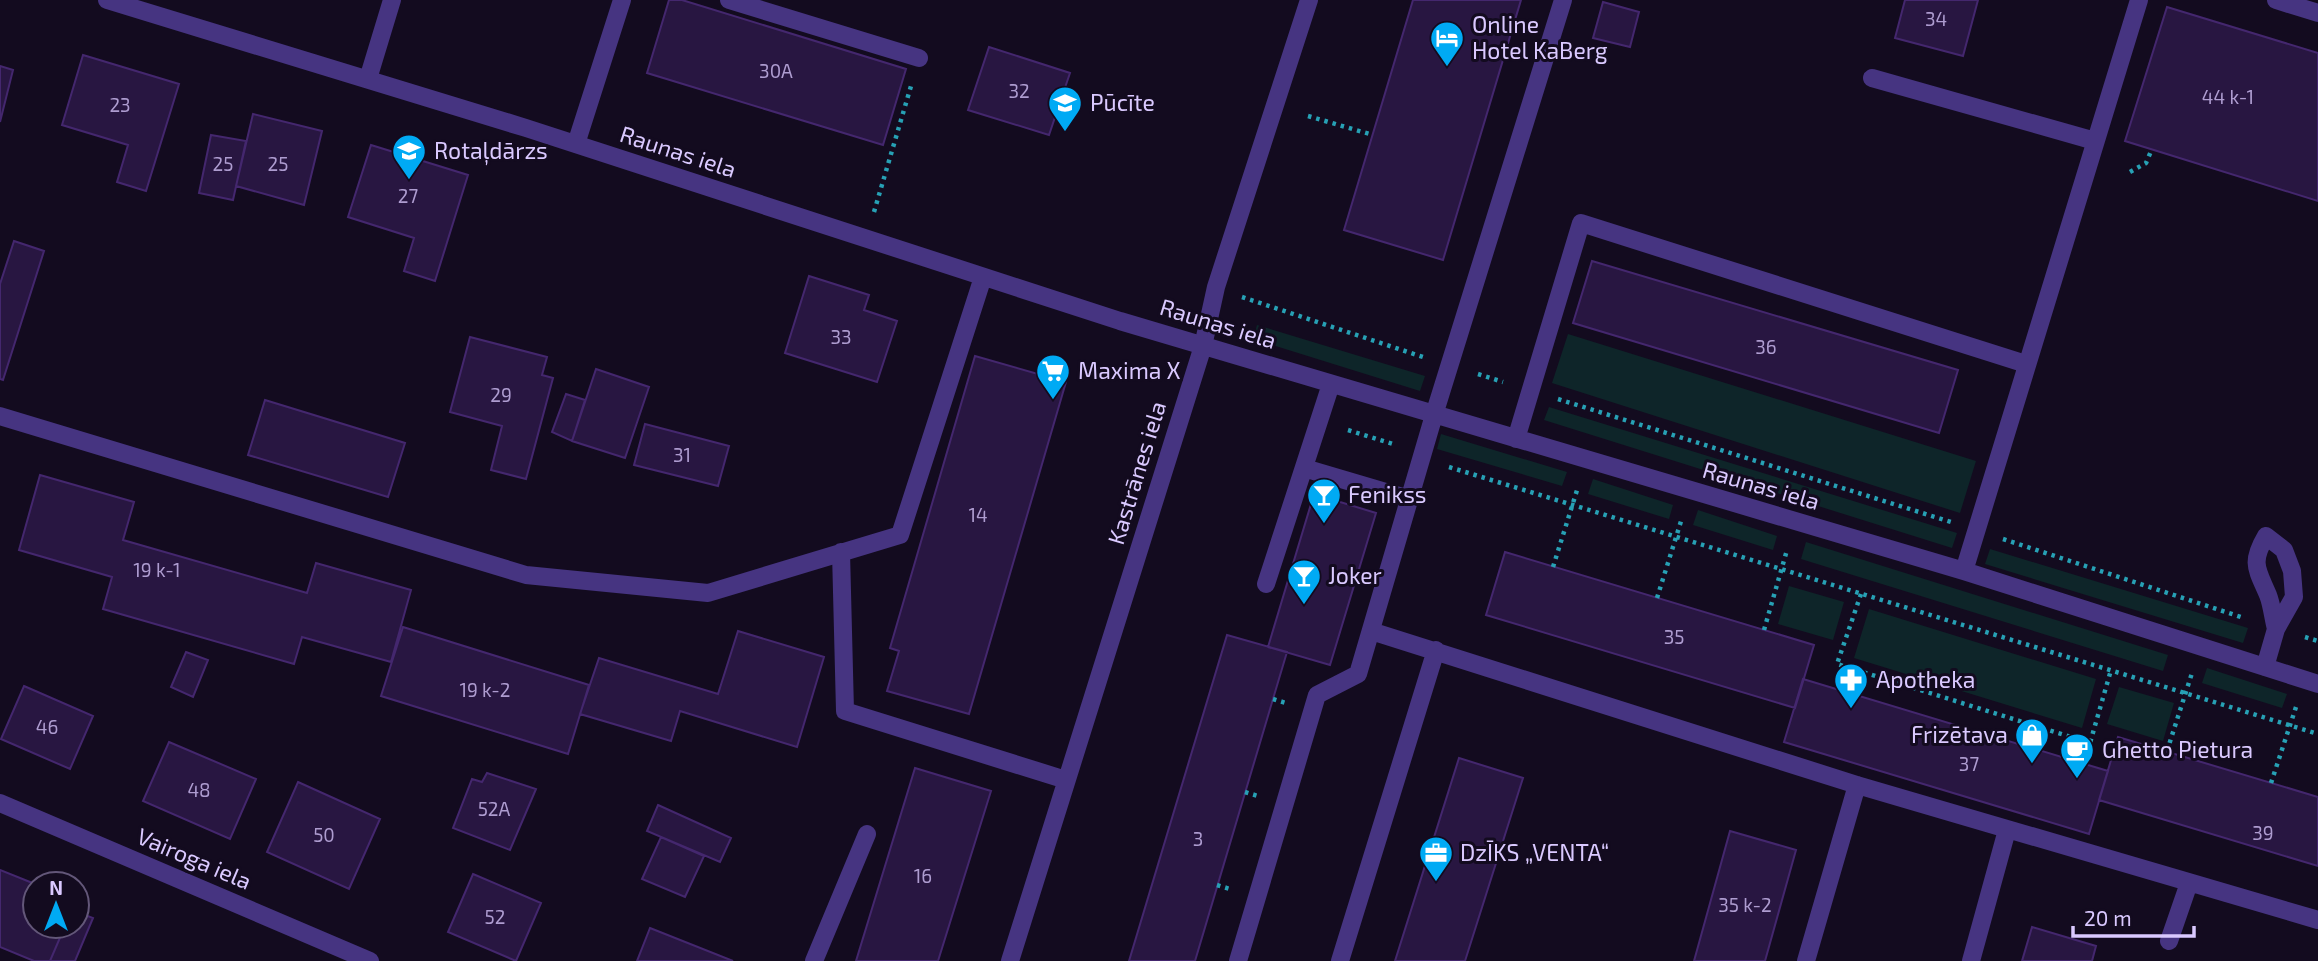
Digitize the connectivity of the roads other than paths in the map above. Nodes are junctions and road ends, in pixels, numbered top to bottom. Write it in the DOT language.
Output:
graph roads {
  1 [pos="107,0"];
  2 [pos="392,0"];
  3 [pos="622,0"];
  4 [pos="729,0"];
  5 [pos="1309,0"];
  6 [pos="1563,0"];
  7 [pos="2139,0"];
  8 [pos="2276,0"];
  9 [pos="2318,13"];
  10 [pos="919,58"];
  11 [pos="1872,78"];
  12 [pos="368,79"];
  13 [pos="2095,141"];
  14 [pos="576,144"];
  15 [pos="983,277"];
  16 [pos="1203,346"];
  17 [pos="2026,364"];
  18 [pos="1331,384"];
  19 [pos="1434,415"];
  20 [pos="0,416"];
  21 [pos="1516,439"];
  22 [pos="1304,468"];
  23 [pos="1409,499"];
  24 [pos="841,552"];
  25 [pos="1964,571"];
  26 [pos="1266,584"];
  27 [pos="2276,629"];
  28 [pos="1371,631"];
  29 [pos="1436,650"];
  30 [pos="2265,667"];
  31 [pos="2311,682"];
  32 [pos="1066,780"];
  33 [pos="1857,785"];
  34 [pos="0,803"];
  35 [pos="2007,830"];
  36 [pos="867,834"];
  37 [pos="2189,883"];
  38 [pos="2318,920"];
  39 [pos="2169,941"];
  40 [pos="370,961"];
  41 [pos="814,961"];
  42 [pos="1010,961"];
  43 [pos="1238,961"];
  44 [pos="1340,961"];
  45 [pos="1806,961"];
  46 [pos="1971,961"];
  1 -- 12 [label="street, Raunas iela"];
  2 -- 12 [label="street"];
  3 -- 14 [label="street"];
  4 -- 10 [label="street"];
  5 -- 16 [label="street, Kastrānes iela"];
  6 -- 19 [label="street"];
  7 -- 13 [label="street"];
  8 -- 9 [label="street"];
  11 -- 13 [label="street"];
  12 -- 14 [label="street, Raunas iela"];
  13 -- 17 [label="street"];
  14 -- 15 [label="street, Raunas iela"];
  15 -- 16 [label="street, Raunas iela"];
  15 -- 24 [label="street"];
  16 -- 18 [label="street, Raunas iela"];
  16 -- 32 [label="street, Kastrānes iela"];
  17 -- 21 [label="street"];
  17 -- 25 [label="street"];
  18 -- 19 [label="street, Raunas iela"];
  18 -- 22 [label="street"];
  19 -- 21 [label="street, Raunas iela"];
  19 -- 23 [label="street"];
  20 -- 24 [label="street"];
  21 -- 25 [label="street, Raunas iela"];
  22 -- 23 [label="street"];
  22 -- 26 [label="street"];
  23 -- 28 [label="street"];
  24 -- 32 [label="street"];
  25 -- 30 [label="street, Raunas iela"];
  27 -- 27 [label="street"];
  27 -- 30 [label="street"];
  28 -- 29 [label="street"];
  28 -- 43 [label="street"];
  29 -- 33 [label="street"];
  29 -- 44 [label="street"];
  30 -- 31 [label="street, Raunas iela"];
  32 -- 42 [label="street, Kastrānes iela"];
  33 -- 35 [label="street"];
  33 -- 45 [label="street"];
  34 -- 40 [label="street, Vairoga iela"];
  35 -- 37 [label="street"];
  35 -- 46 [label="street"];
  36 -- 41 [label="street"];
  37 -- 38 [label="street"];
  37 -- 39 [label="street"];
}
